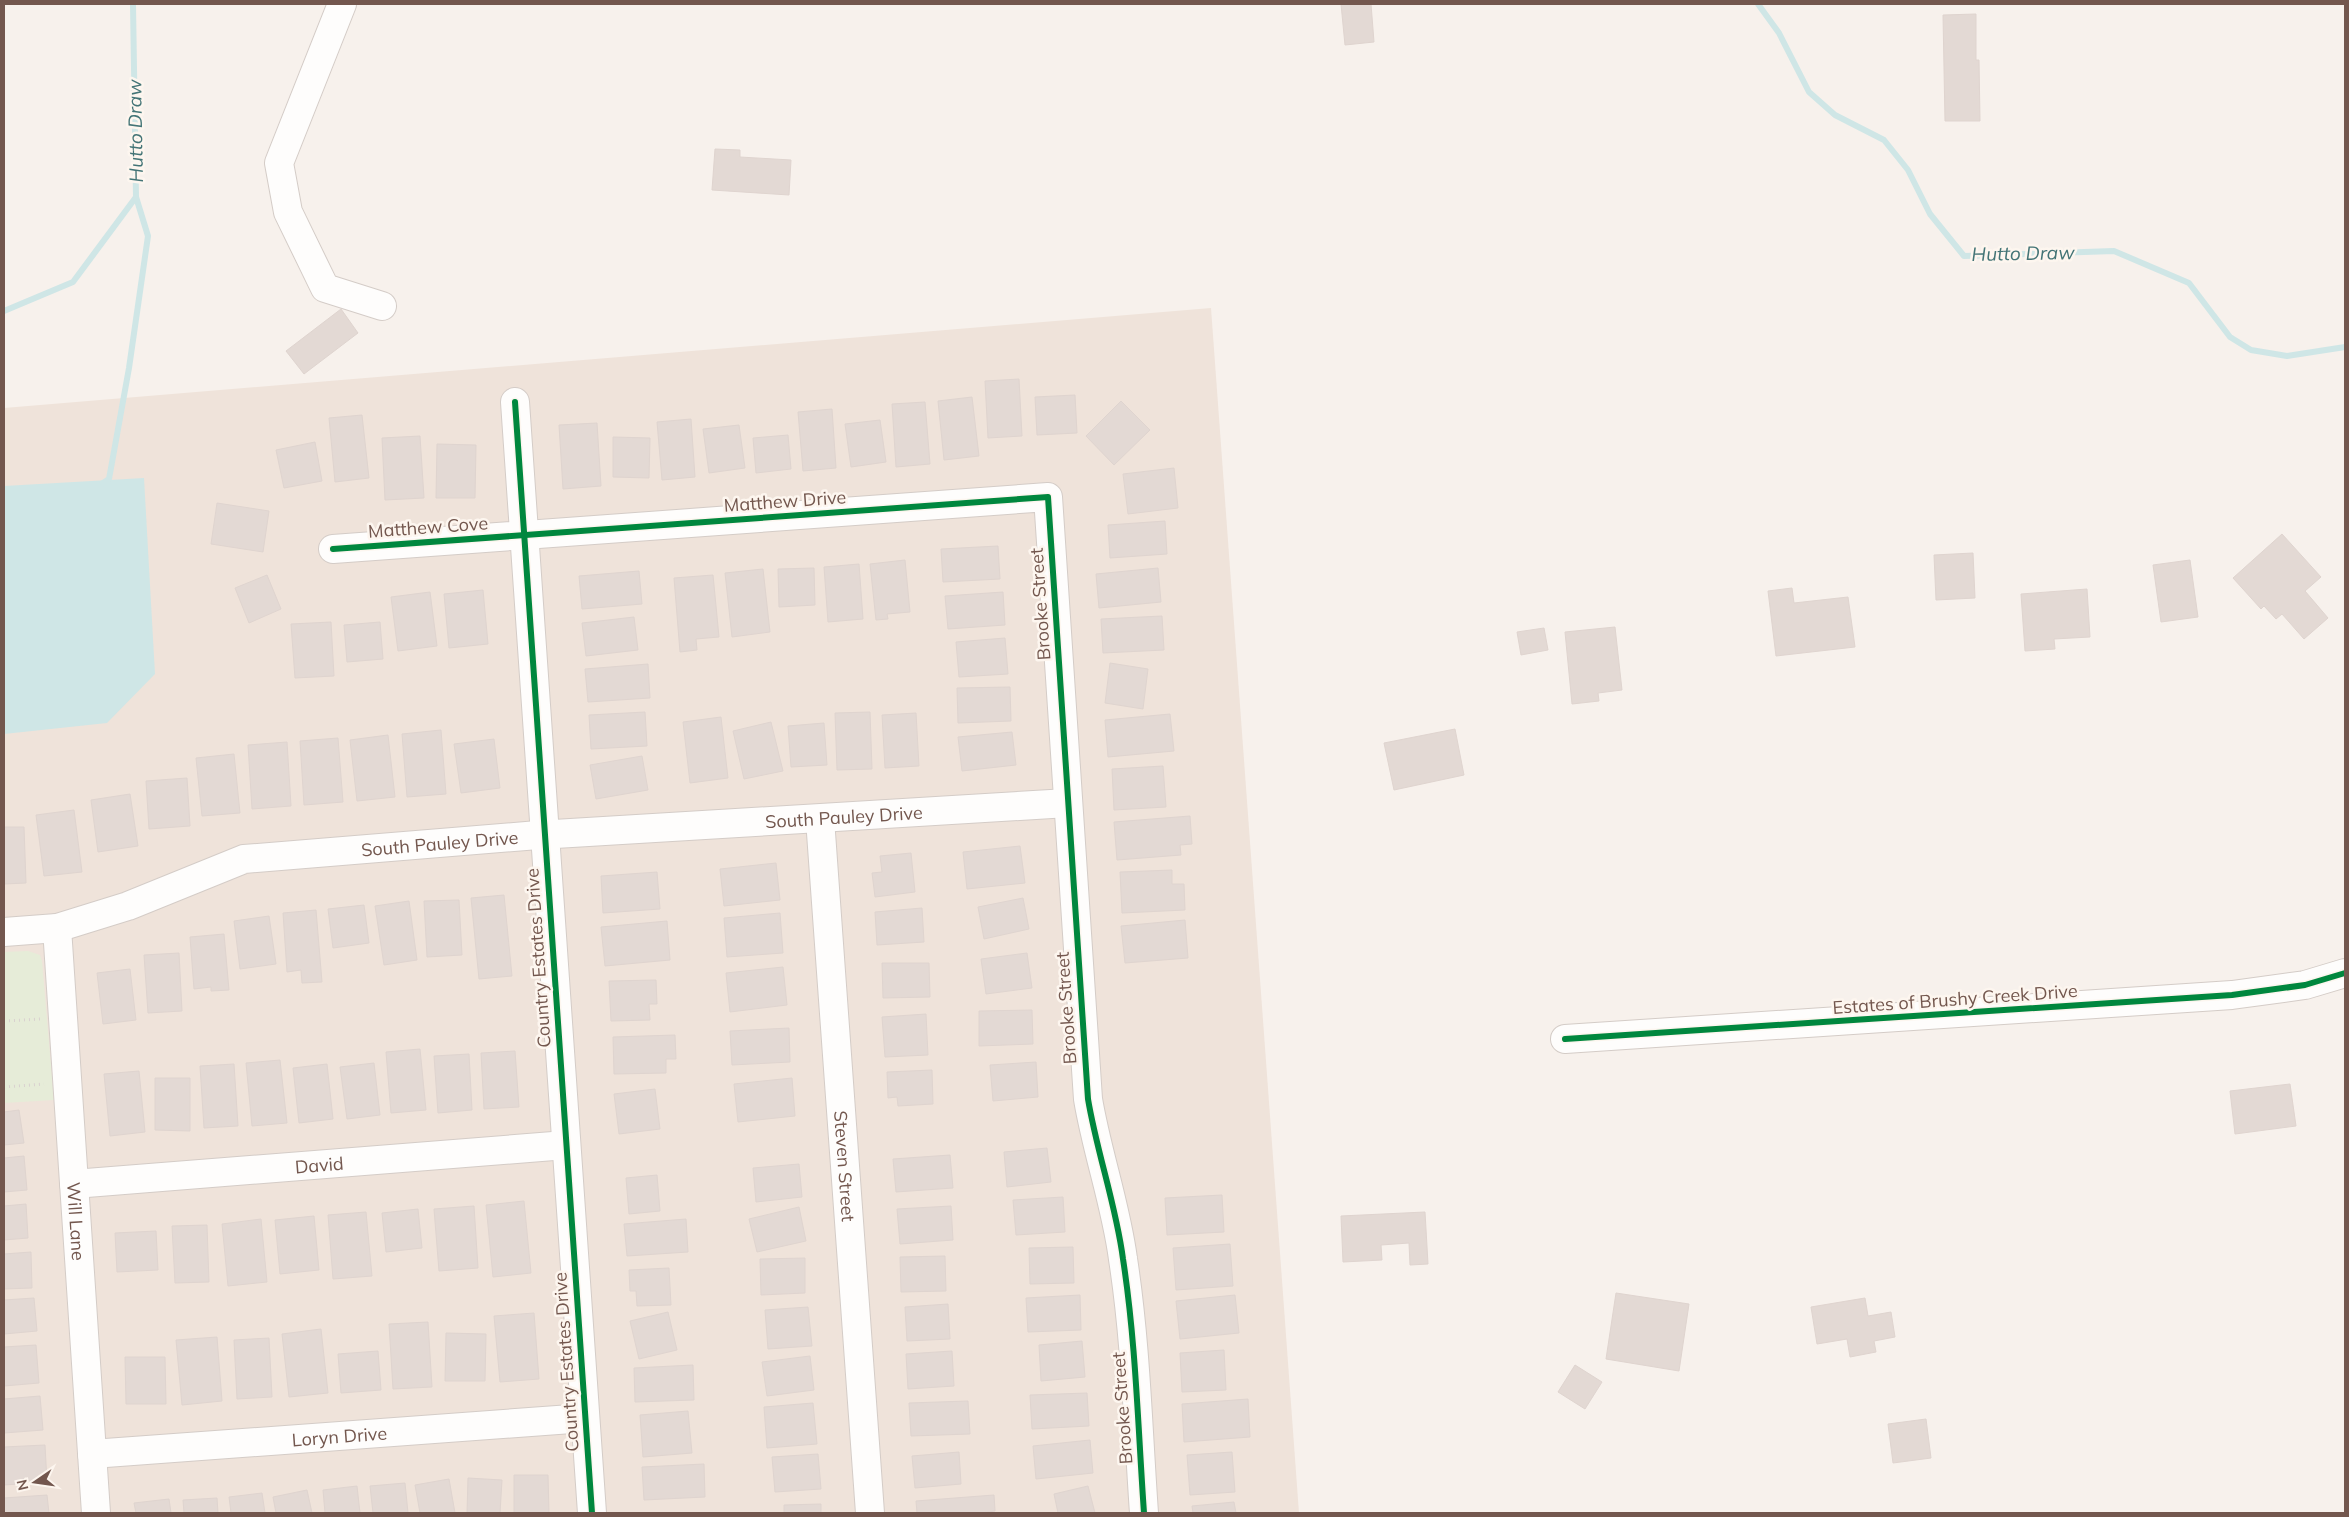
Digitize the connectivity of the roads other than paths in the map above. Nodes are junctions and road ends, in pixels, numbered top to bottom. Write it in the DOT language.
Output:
graph roads {
  1 [pos="342,4"];
  2 [pos="382,306"];
  3 [pos="515,402"];
  4 [pos="1048,497"];
  5 [pos="524,536"];
  6 [pos="334,549"];
  7 [pos="1068,803"];
  8 [pos="820,819"];
  9 [pos="545,836"];
  10 [pos="56,928"];
  11 [pos="4,932"];
  12 [pos="2345,973"];
  13 [pos="1565,1040"];
  14 [pos="566,1146"];
  15 [pos="74,1184"];
  16 [pos="585,1418"];
  17 [pos="92,1454"];
  18 [pos="96,1513"];
  19 [pos="592,1513"];
  20 [pos="870,1513"];
  21 [pos="1144,1513"];
  1 -- 2 [label="street"];
  3 -- 5 [label="street, Country Estates Drive"];
  4 -- 5 [label="street, Matthew Drive"];
  4 -- 7 [label="street, Brooke Street"];
  5 -- 6 [label="street, Matthew Cove"];
  5 -- 9 [label="street, Country Estates Drive"];
  7 -- 8 [label="street, South Pauley Drive"];
  7 -- 21 [label="street, Brooke Street"];
  8 -- 9 [label="street, South Pauley Drive"];
  8 -- 20 [label="street, Steven Street"];
  9 -- 10 [label="street, South Pauley Drive"];
  9 -- 14 [label="street, Country Estates Drive"];
  10 -- 11 [label="street, South Pauley Drive"];
  10 -- 15 [label="street, Will Lane"];
  12 -- 13 [label="street, Estates of Brushy Creek Drive"];
  14 -- 15 [label="street, David"];
  14 -- 16 [label="street, Country Estates Drive"];
  15 -- 17 [label="street, Will Lane"];
  16 -- 17 [label="street, Loryn Drive"];
  16 -- 19 [label="street, Country Estates Drive"];
  17 -- 18 [label="street, Will Lane"];
}
